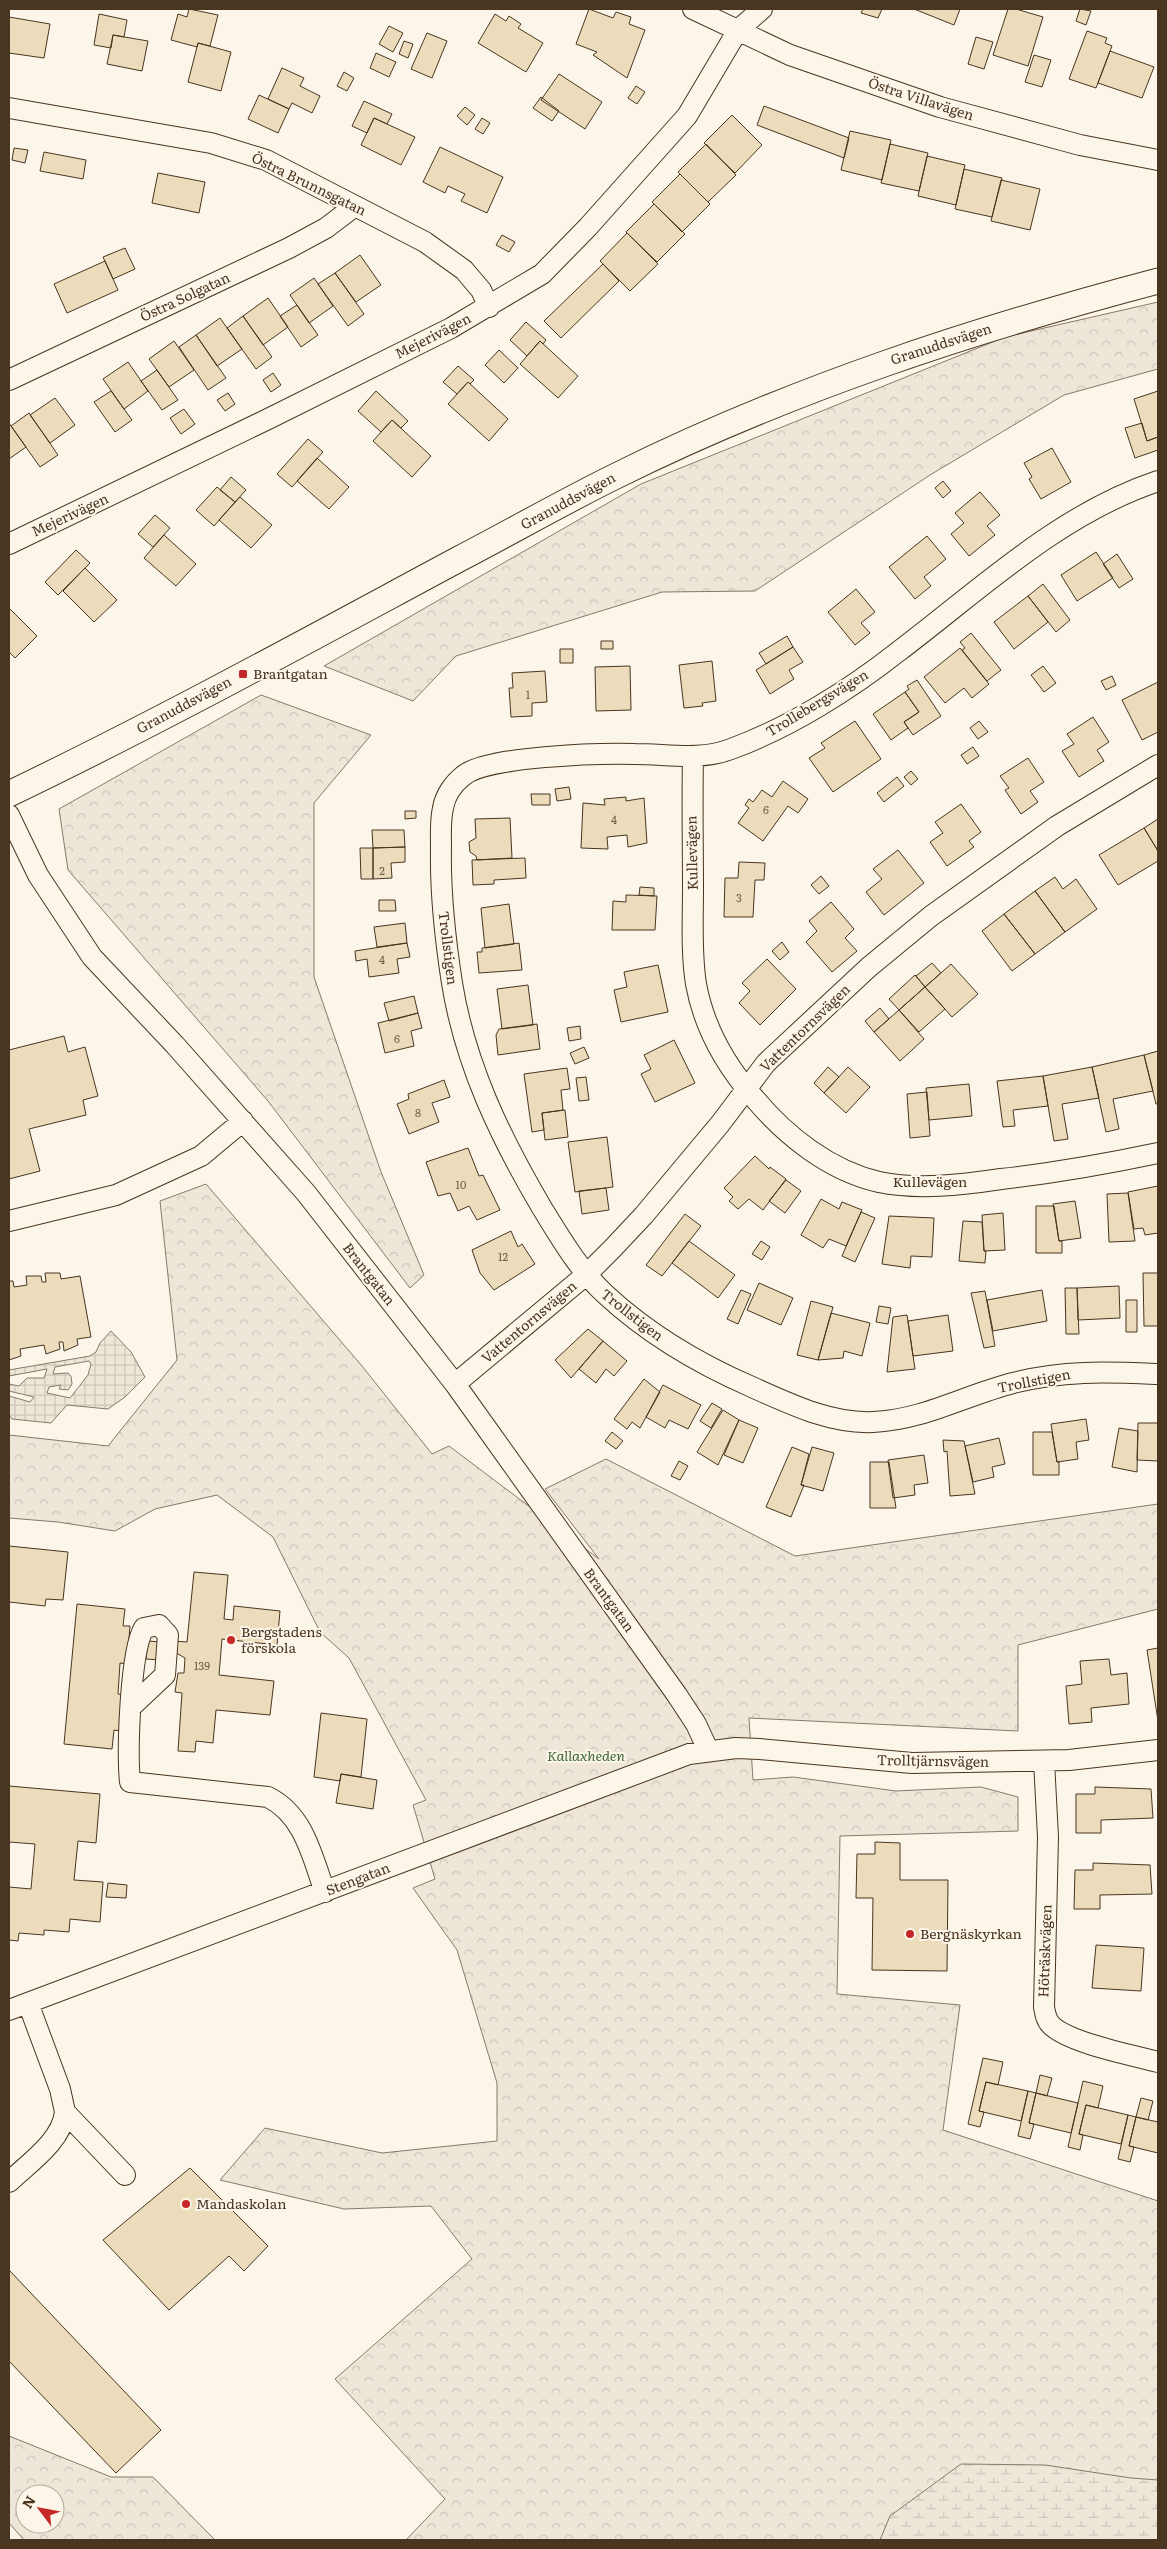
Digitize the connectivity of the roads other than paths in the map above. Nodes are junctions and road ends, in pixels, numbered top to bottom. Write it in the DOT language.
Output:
graph roads {
  1 [pos="693,9"];
  2 [pos="762,9"];
  3 [pos="738,30"];
  4 [pos="9,108"];
  5 [pos="1158,160"];
  6 [pos="355,206"];
  7 [pos="1158,280"];
  8 [pos="489,307"];
  9 [pos="9,380"];
  10 [pos="1158,481"];
  11 [pos="9,544"];
  12 [pos="693,757"];
  13 [pos="1158,765"];
  14 [pos="9,794"];
  15 [pos="442,809"];
  16 [pos="9,815"];
  17 [pos="746,1089"];
  18 [pos="243,1121"];
  19 [pos="1158,1153"];
  20 [pos="9,1221"];
  21 [pos="587,1274"];
  22 [pos="1158,1374"];
  23 [pos="455,1384"];
  24 [pos="132,1707"];
  25 [pos="708,1750"];
  26 [pos="1158,1750"];
  27 [pos="1044,1761"];
  28 [pos="325,1892"];
  29 [pos="28,2003"];
  30 [pos="9,2010"];
  31 [pos="1158,2062"];
  32 [pos="65,2112"];
  33 [pos="124,2175"];
  34 [pos="9,2182"];
  1 -- 3 [label="street, Östra Villavägen"];
  2 -- 3 [label="street, Mejerivägen"];
  3 -- 5 [label="street, Östra Villavägen"];
  3 -- 8 [label="street, Mejerivägen"];
  4 -- 6 [label="street, Östra Brunnsgatan"];
  6 -- 8 [label="street, Östra Brunnsgatan"];
  6 -- 9 [label="street, Östra Solgatan"];
  7 -- 14 [label="street, Granuddsvägen"];
  8 -- 11 [label="street, Mejerivägen"];
  10 -- 12 [label="street, Trollebergsvägen"];
  12 -- 15 [label="street, Trollebergsvägen"];
  12 -- 17 [label="street, Kullevägen"];
  13 -- 17 [label="street, Vattentornsvägen"];
  15 -- 21 [label="street, Trollstigen"];
  16 -- 18 [label="street, Brantgatan"];
  17 -- 19 [label="street, Kullevägen"];
  17 -- 21 [label="street, Vattentornsvägen"];
  18 -- 20 [label="street"];
  18 -- 23 [label="street, Brantgatan"];
  21 -- 22 [label="street, Trollstigen"];
  21 -- 23 [label="street, Vattentornsvägen"];
  23 -- 25 [label="street, Brantgatan"];
  24 -- 28 [label="street"];
  25 -- 27 [label="street, Trolltjärnsvägen"];
  25 -- 28 [label="street, Stengatan"];
  26 -- 27 [label="street, Trolltjärnsvägen"];
  27 -- 31 [label="street, Höträskvägen"];
  28 -- 29 [label="street, Stengatan"];
  29 -- 30 [label="street, Stengatan"];
  29 -- 32 [label="street"];
  32 -- 33 [label="street"];
  32 -- 34 [label="street"];
}
